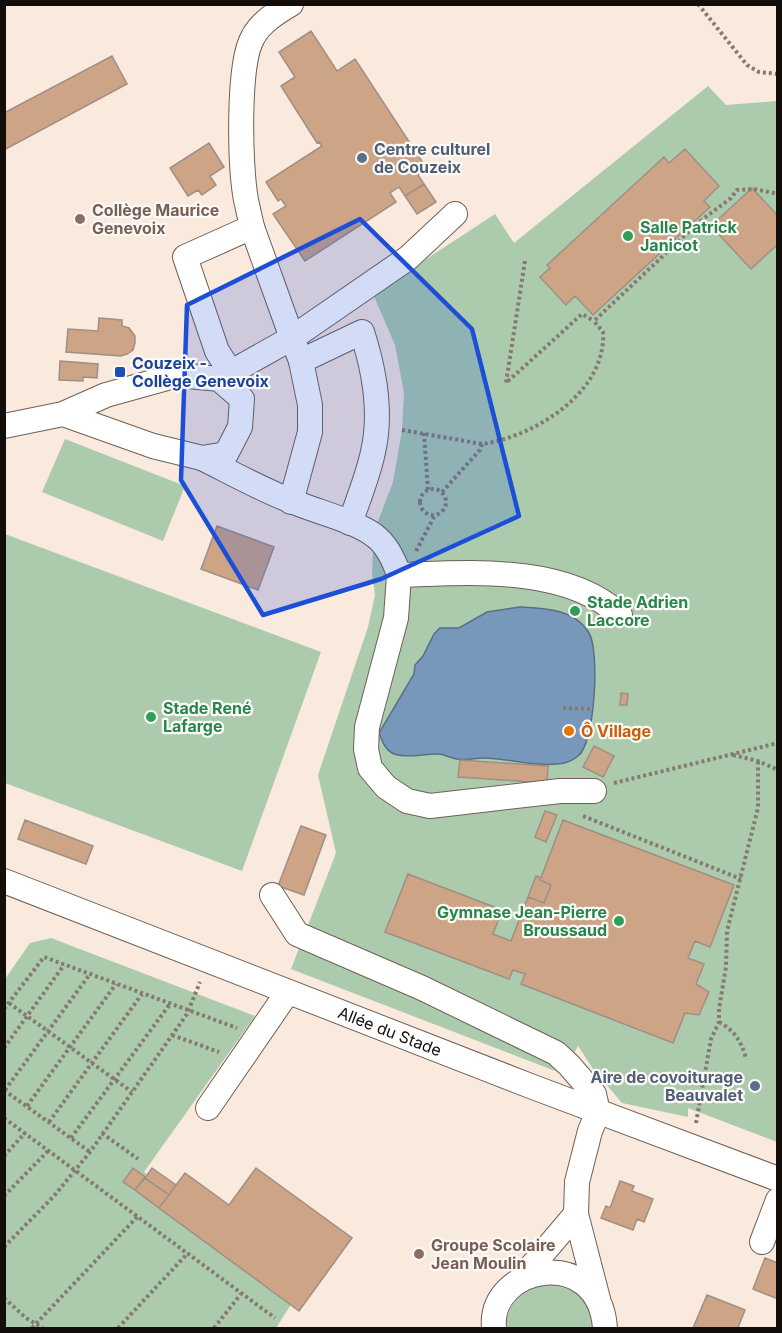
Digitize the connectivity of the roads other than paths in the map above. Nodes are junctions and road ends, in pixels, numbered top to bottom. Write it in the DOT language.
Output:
graph roads {
  1 [pos="291,4"];
  2 [pos="455,214"];
  3 [pos="252,227"];
  4 [pos="292,338"];
  5 [pos="301,361"];
  6 [pos="225,376"];
  7 [pos="63,414"];
  8 [pos="4,426"];
  9 [pos="202,458"];
  10 [pos="291,502"];
  11 [pos="350,524"];
  12 [pos="405,574"];
  13 [pos="620,615"];
  14 [pos="594,791"];
  15 [pos="4,881"];
  16 [pos="272,895"];
  17 [pos="288,993"];
  18 [pos="208,1108"];
  19 [pos="598,1112"];
  20 [pos="777,1179"];
  21 [pos="777,1200"];
  22 [pos="576,1214"];
  23 [pos="762,1242"];
  24 [pos="520,1280"];
  25 [pos="598,1299"];
  26 [pos="494,1329"];
  27 [pos="605,1329"];
  1 -- 3 [label="street"];
  2 -- 4 [label="street"];
  3 -- 4 [label="street"];
  3 -- 6 [label="street"];
  4 -- 5 [label="street"];
  4 -- 6 [label="street"];
  5 -- 10 [label="street"];
  5 -- 11 [label="street"];
  6 -- 7 [label="street"];
  6 -- 9 [label="street"];
  7 -- 8 [label="street"];
  7 -- 9 [label="street"];
  9 -- 10 [label="street"];
  10 -- 11 [label="street"];
  11 -- 12 [label="street"];
  12 -- 13 [label="street"];
  12 -- 14 [label="street"];
  15 -- 17 [label="street, Allée du Stade"];
  16 -- 19 [label="street"];
  17 -- 18 [label="street"];
  17 -- 19 [label="street, Allée du Stade"];
  19 -- 20 [label="street, Allée du Stade"];
  19 -- 22 [label="street"];
  21 -- 23 [label="street"];
  22 -- 24 [label="street"];
  22 -- 25 [label="street"];
  24 -- 25 [label="street"];
  24 -- 26 [label="street"];
  25 -- 27 [label="street"];
}
